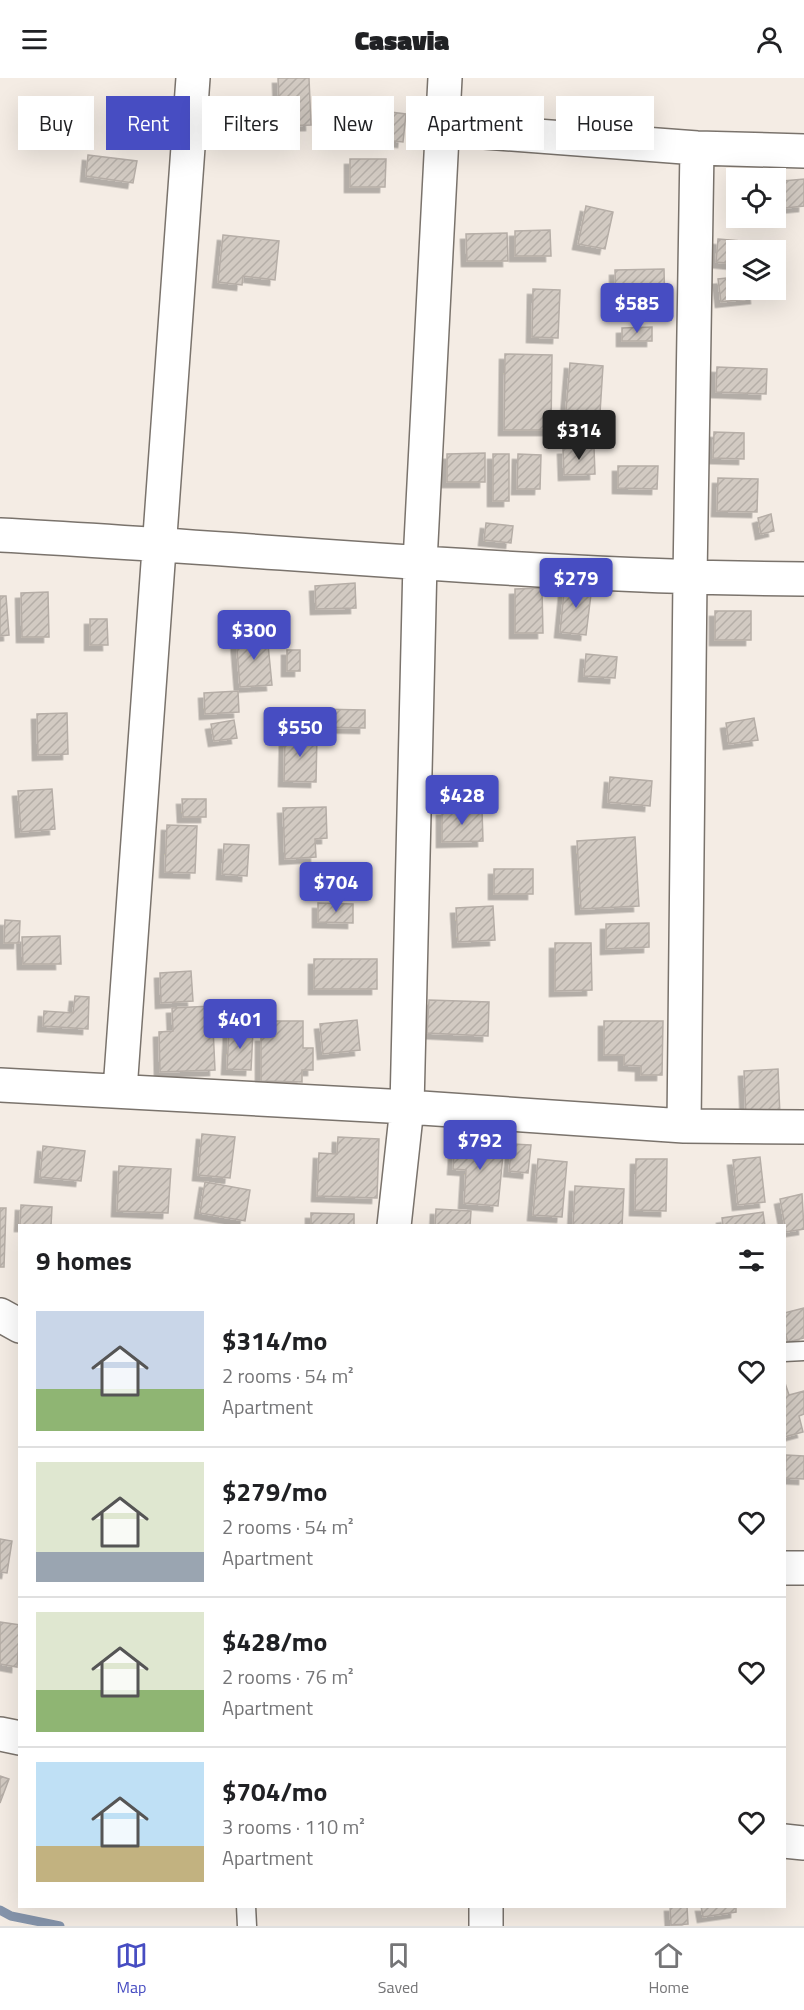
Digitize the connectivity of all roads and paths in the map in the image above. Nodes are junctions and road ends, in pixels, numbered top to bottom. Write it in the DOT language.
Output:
graph roads {
  1 [pos="193,78"];
  2 [pos="445,78"];
  3 [pos="445,96"];
  4 [pos="544,137"];
  5 [pos="697,148"];
  6 [pos="443,150"];
  7 [pos="804,151"];
  8 [pos="0,536"];
  9 [pos="159,544"];
  10 [pos="420,562"];
  11 [pos="690,578"];
  12 [pos="804,579"];
  13 [pos="0,1084"];
  14 [pos="120,1090"];
  15 [pos="407,1107"];
  16 [pos="684,1126"];
  17 [pos="804,1127"];
  18 [pos="394,1224"];
  19 [pos="0,1315"];
  20 [pos="18,1325"];
  21 [pos="804,1351"];
  22 [pos="786,1352"];
  23 [pos="786,1568"];
  24 [pos="804,1568"];
  25 [pos="0,1734"];
  26 [pos="18,1738"];
  27 [pos="786,1841"];
  28 [pos="804,1843"];
  29 [pos="246,1908"];
  30 [pos="486,1908"];
  31 [pos="247,1926"];
  32 [pos="486,1926"];
  1 -- 9 [label="street"];
  2 -- 3 [label="street"];
  4 -- 5 [label="street"];
  5 -- 7 [label="street"];
  5 -- 11 [label="street"];
  6 -- 10 [label="street"];
  8 -- 9 [label="street"];
  9 -- 10 [label="street"];
  9 -- 14 [label="street"];
  10 -- 11 [label="street"];
  10 -- 15 [label="street"];
  11 -- 12 [label="street"];
  11 -- 16 [label="street"];
  13 -- 14 [label="street"];
  14 -- 15 [label="street"];
  15 -- 16 [label="street"];
  15 -- 18 [label="street"];
  16 -- 17 [label="street"];
  19 -- 20 [label="street"];
  21 -- 22 [label="lane"];
  23 -- 24 [label="street"];
  25 -- 26 [label="street"];
  27 -- 28 [label="street"];
  29 -- 31 [label="lane"];
  30 -- 32 [label="street"];
}
